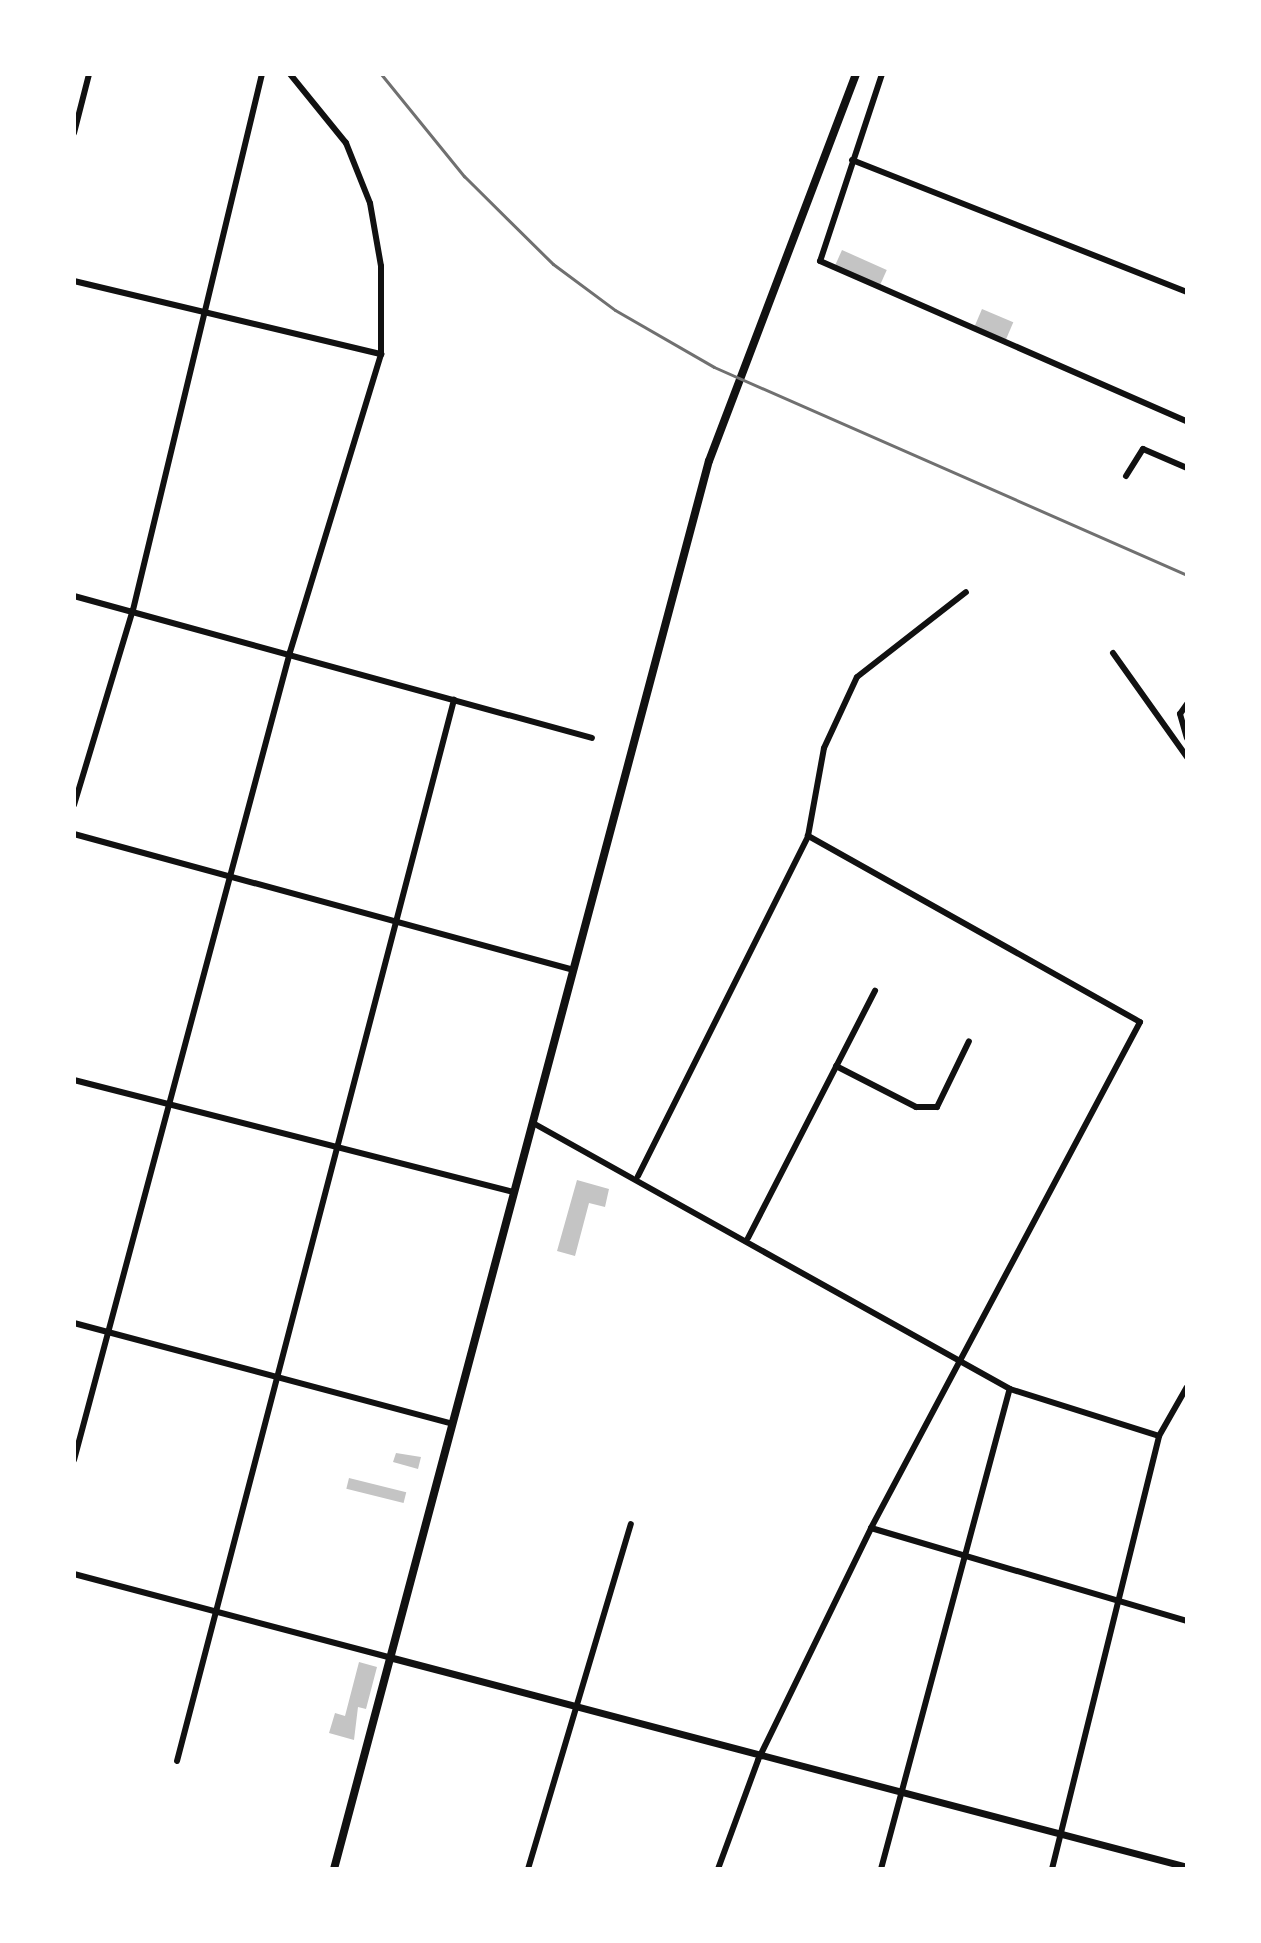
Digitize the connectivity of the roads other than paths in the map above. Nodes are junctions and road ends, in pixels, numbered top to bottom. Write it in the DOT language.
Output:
graph roads {
  1 [pos="89,74"];
  2 [pos="262,74"];
  3 [pos="290,74"];
  4 [pos="856,74"];
  5 [pos="882,74"];
  6 [pos="74,133"];
  7 [pos="852,160"];
  8 [pos="74,281"];
  9 [pos="1187,292"];
  10 [pos="202,313"];
  11 [pos="381,354"];
  12 [pos="1187,421"];
  13 [pos="1187,468"];
  14 [pos="1126,476"];
  15 [pos="966,592"];
  16 [pos="74,596"];
  17 [pos="133,610"];
  18 [pos="290,652"];
  19 [pos="1113,653"];
  20 [pos="454,700"];
  21 [pos="1187,704"];
  22 [pos="592,738"];
  23 [pos="1187,738"];
  24 [pos="1187,757"];
  25 [pos="74,805"];
  26 [pos="74,834"];
  27 [pos="808,836"];
  28 [pos="232,876"];
  29 [pos="392,921"];
  30 [pos="574,970"];
  31 [pos="875,991"];
  32 [pos="969,1041"];
  33 [pos="836,1066"];
  34 [pos="74,1080"];
  35 [pos="174,1106"];
  36 [pos="533,1123"];
  37 [pos="333,1145"];
  38 [pos="638,1176"];
  39 [pos="514,1192"];
  40 [pos="748,1238"];
  41 [pos="74,1323"];
  42 [pos="109,1333"];
  43 [pos="958,1359"];
  44 [pos="277,1375"];
  45 [pos="1187,1387"];
  46 [pos="1010,1389"];
  47 [pos="454,1424"];
  48 [pos="1159,1436"];
  49 [pos="74,1460"];
  50 [pos="631,1524"];
  51 [pos="871,1528"];
  52 [pos="961,1560"];
  53 [pos="74,1574"];
  54 [pos="1121,1604"];
  55 [pos="213,1607"];
  56 [pos="1187,1621"];
  57 [pos="389,1657"];
  58 [pos="573,1710"];
  59 [pos="758,1760"];
  60 [pos="177,1761"];
  61 [pos="900,1794"];
  62 [pos="1061,1835"];
  63 [pos="1187,1867"];
  64 [pos="334,1869"];
  65 [pos="528,1869"];
  66 [pos="718,1869"];
  67 [pos="881,1869"];
  68 [pos="1052,1869"];
  1 -- 6 [label="street"];
  2 -- 10 [label="street"];
  3 -- 11 [label="street"];
  4 -- 30 [label="main road"];
  5 -- 7 [label="street"];
  7 -- 9 [label="street"];
  7 -- 12 [label="street"];
  8 -- 10 [label="street"];
  10 -- 11 [label="street"];
  10 -- 17 [label="street"];
  11 -- 18 [label="street"];
  13 -- 14 [label="street"];
  15 -- 27 [label="street"];
  16 -- 17 [label="street"];
  17 -- 18 [label="street"];
  17 -- 25 [label="street"];
  18 -- 20 [label="street"];
  18 -- 28 [label="street"];
  19 -- 24 [label="street"];
  20 -- 22 [label="street"];
  20 -- 29 [label="street"];
  21 -- 23 [label="street"];
  26 -- 28 [label="street"];
  27 -- 38 [label="street"];
  27 -- 43 [label="street"];
  28 -- 29 [label="street"];
  28 -- 35 [label="street"];
  29 -- 30 [label="street"];
  29 -- 37 [label="street"];
  30 -- 36 [label="main road"];
  31 -- 33 [label="street"];
  32 -- 33 [label="street"];
  33 -- 40 [label="street"];
  34 -- 35 [label="street"];
  35 -- 37 [label="street"];
  35 -- 42 [label="street"];
  36 -- 38 [label="street"];
  36 -- 39 [label="main road"];
  37 -- 39 [label="street"];
  37 -- 44 [label="street"];
  38 -- 40 [label="street"];
  39 -- 47 [label="main road"];
  40 -- 43 [label="street"];
  41 -- 42 [label="street"];
  42 -- 44 [label="street"];
  42 -- 49 [label="street"];
  43 -- 46 [label="street"];
  43 -- 51 [label="street"];
  44 -- 47 [label="street"];
  44 -- 55 [label="street"];
  45 -- 48 [label="street"];
  46 -- 48 [label="street"];
  46 -- 52 [label="street"];
  47 -- 57 [label="main road"];
  48 -- 54 [label="street"];
  50 -- 58 [label="street"];
  51 -- 52 [label="street"];
  51 -- 59 [label="street"];
  52 -- 54 [label="street"];
  52 -- 61 [label="street"];
  53 -- 55 [label="street"];
  54 -- 56 [label="street"];
  54 -- 62 [label="street"];
  55 -- 57 [label="street"];
  55 -- 60 [label="street"];
  57 -- 58 [label="street"];
  57 -- 64 [label="main road"];
  58 -- 59 [label="street"];
  58 -- 65 [label="street"];
  59 -- 61 [label="street"];
  59 -- 66 [label="street"];
  61 -- 62 [label="street"];
  61 -- 67 [label="street"];
  62 -- 63 [label="street"];
  62 -- 68 [label="street"];
}
